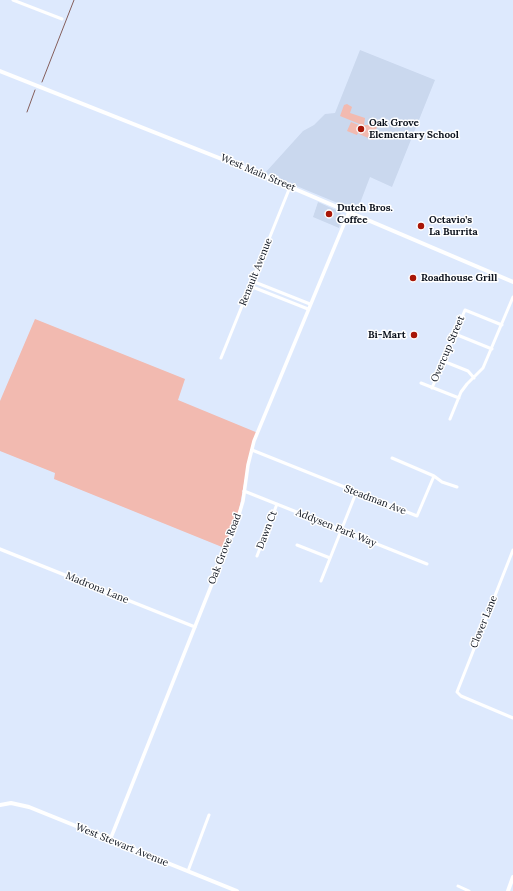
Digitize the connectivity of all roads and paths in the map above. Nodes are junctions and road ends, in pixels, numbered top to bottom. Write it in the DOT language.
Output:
graph roads {
  1 [pos="13,0"];
  2 [pos="62,19"];
  3 [pos="0,71"];
  4 [pos="290,187"];
  5 [pos="349,212"];
  6 [pos="252,281"];
  7 [pos="513,282"];
  8 [pos="250,286"];
  9 [pos="513,297"];
  10 [pos="310,304"];
  11 [pos="308,308"];
  12 [pos="502,325"];
  13 [pos="455,334"];
  14 [pos="492,349"];
  15 [pos="221,358"];
  16 [pos="443,361"];
  17 [pos="474,378"];
  18 [pos="421,383"];
  19 [pos="432,388"];
  20 [pos="459,398"];
  21 [pos="450,419"];
  22 [pos="252,450"];
  23 [pos="392,458"];
  24 [pos="434,476"];
  25 [pos="457,487"];
  26 [pos="244,491"];
  27 [pos="356,493"];
  28 [pos="277,504"];
  29 [pos="341,530"];
  30 [pos="297,545"];
  31 [pos="0,549"];
  32 [pos="513,550"];
  33 [pos="257,556"];
  34 [pos="330,558"];
  35 [pos="427,564"];
  36 [pos="321,581"];
  37 [pos="195,627"];
  38 [pos="513,718"];
  39 [pos="0,805"];
  40 [pos="209,815"];
  41 [pos="110,840"];
  42 [pos="188,871"];
  43 [pos="513,877"];
  44 [pos="458,886"];
  45 [pos="237,891"];
  46 [pos="469,891"];
  47 [pos="508,891"];
  1 -- 2 [label="street"];
  3 -- 4 [label="main road, West Main Street"];
  4 -- 5 [label="main road, West Main Street"];
  4 -- 6 [label="street, Renault Avenue"];
  5 -- 7 [label="main road, West Main Street"];
  5 -- 10 [label="street, Oak Grove Road"];
  6 -- 8 [label="street, Renault Avenue"];
  6 -- 10 [label="street"];
  8 -- 11 [label="street"];
  8 -- 15 [label="street, Renault Avenue"];
  9 -- 12 [label="street"];
  10 -- 11 [label="street, Oak Grove Road"];
  11 -- 22 [label="street, Oak Grove Road"];
  12 -- 13 [label="street, Overcup Street"];
  12 -- 14 [label="street"];
  13 -- 14 [label="street"];
  13 -- 16 [label="street, Overcup Street"];
  14 -- 17 [label="street"];
  16 -- 17 [label="street"];
  16 -- 19 [label="street, Overcup Street"];
  17 -- 20 [label="street"];
  18 -- 19 [label="street"];
  19 -- 20 [label="street"];
  20 -- 21 [label="street"];
  22 -- 26 [label="street, Oak Grove Road"];
  22 -- 27 [label="street, Steadman Ave"];
  23 -- 24 [label="street"];
  24 -- 25 [label="street"];
  24 -- 27 [label="street, Steadman Ave"];
  26 -- 28 [label="street, Addysen Park Way"];
  26 -- 37 [label="street, Oak Grove Road"];
  27 -- 29 [label="street"];
  28 -- 29 [label="street, Addysen Park Way"];
  28 -- 33 [label="street, Dawn Ct"];
  29 -- 34 [label="street"];
  29 -- 35 [label="street, Addysen Park Way"];
  30 -- 34 [label="street"];
  31 -- 37 [label="street, Madrona Lane"];
  32 -- 38 [label="street, Clover Lane"];
  34 -- 36 [label="street"];
  37 -- 41 [label="street, Oak Grove Road"];
  39 -- 41 [label="main road, West Stewart Avenue"];
  40 -- 42 [label="street"];
  41 -- 42 [label="main road, West Stewart Avenue"];
  42 -- 45 [label="main road, West Stewart Avenue"];
  43 -- 47 [label="main road"];
  44 -- 46 [label="street"];
}
